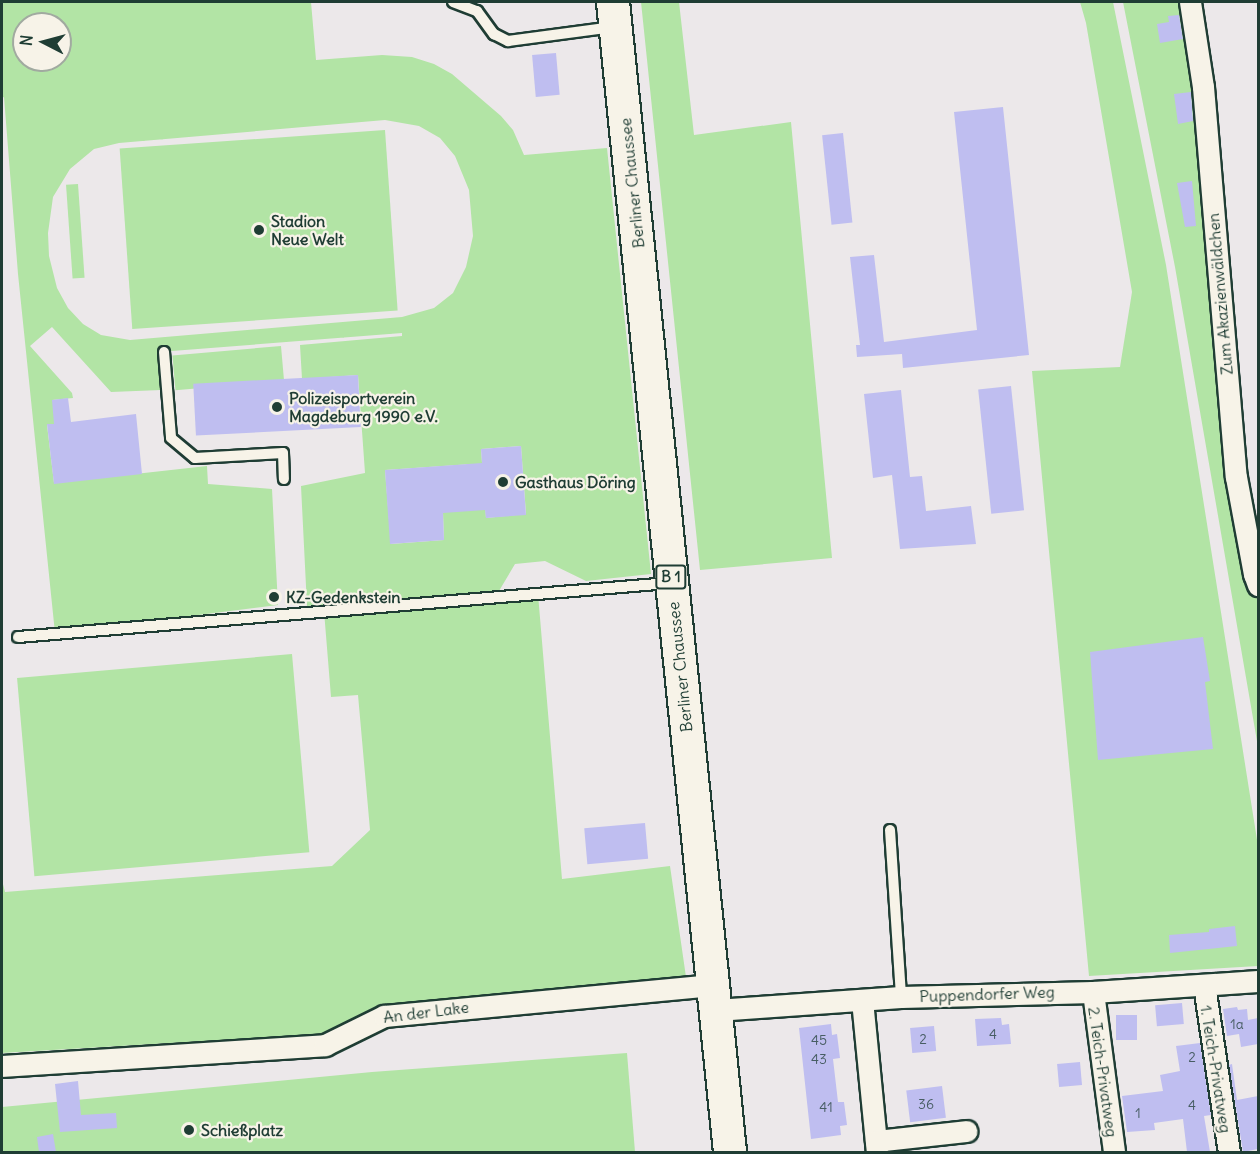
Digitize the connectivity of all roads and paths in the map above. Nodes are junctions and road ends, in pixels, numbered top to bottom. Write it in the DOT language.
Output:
graph roads {
  1 [pos="453,2"];
  2 [pos="1190,2"];
  3 [pos="615,14"];
  4 [pos="164,352"];
  5 [pos="284,479"];
  6 [pos="672,583"];
  7 [pos="1258,585"];
  8 [pos="18,637"];
  9 [pos="890,830"];
  10 [pos="1258,981"];
  11 [pos="1204,986"];
  12 [pos="1093,992"];
  13 [pos="901,997"];
  14 [pos="715,998"];
  15 [pos="862,1000"];
  16 [pos="2,1066"];
  17 [pos="966,1131"];
  18 [pos="876,1147"];
  19 [pos="730,1152"];
  20 [pos="1114,1152"];
  21 [pos="1229,1152"];
  1 -- 3 [label="lane"];
  2 -- 7 [label="street, Zum Akazienwäldchen"];
  3 -- 6 [label="main road, Berliner Chaussee / B 1"];
  4 -- 5 [label="lane"];
  6 -- 8 [label="lane"];
  6 -- 14 [label="main road, Berliner Chaussee / B 1"];
  9 -- 13 [label="lane"];
  10 -- 11 [label="street, Puppendorfer Weg"];
  11 -- 12 [label="street, Puppendorfer Weg"];
  11 -- 21 [label="street, 1. Teich-Privatweg"];
  12 -- 13 [label="street, Puppendorfer Weg"];
  12 -- 20 [label="street, 2. Teich-Privatweg"];
  13 -- 15 [label="street, Puppendorfer Weg"];
  14 -- 15 [label="street, Puppendorfer Weg"];
  14 -- 16 [label="street, An der Lake"];
  14 -- 19 [label="main road, Berliner Chaussee / B 1"];
  15 -- 18 [label="street"];
  17 -- 18 [label="street"];
}
